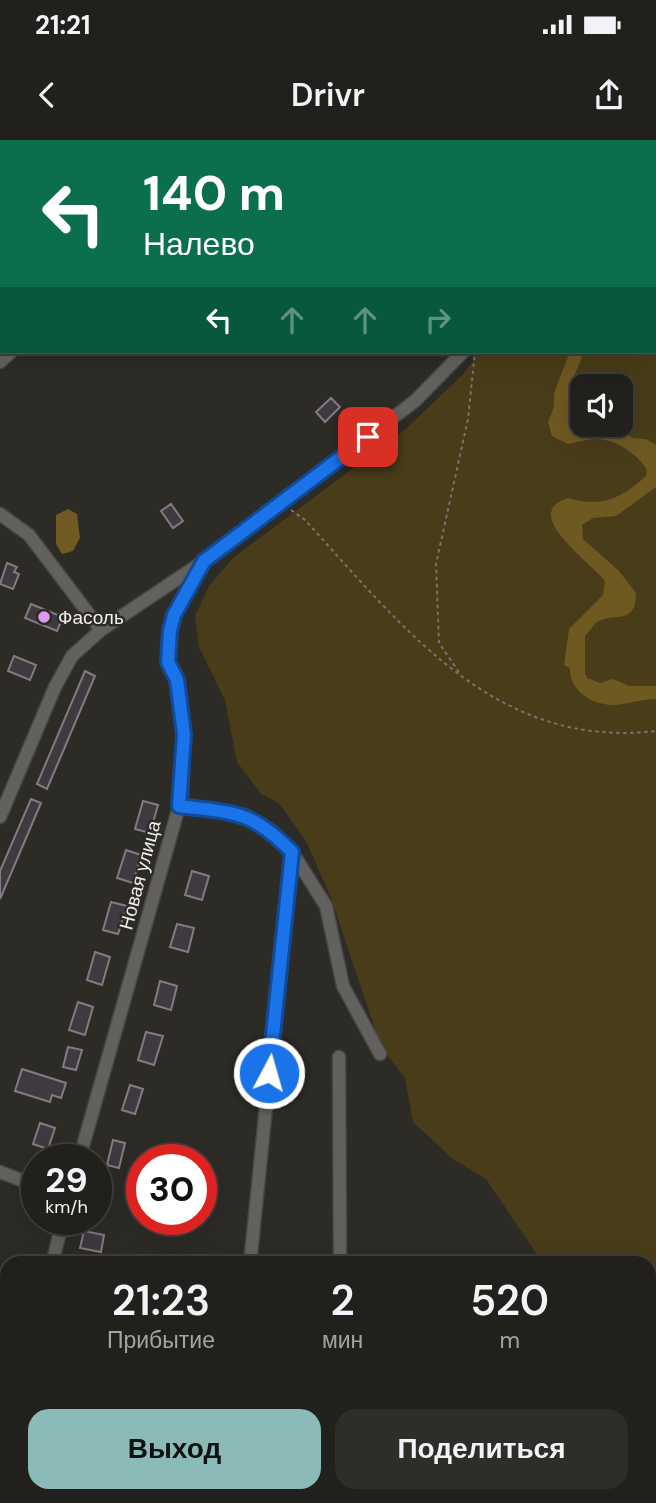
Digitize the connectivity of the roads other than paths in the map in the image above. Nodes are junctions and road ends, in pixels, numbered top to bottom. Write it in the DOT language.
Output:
graph roads {
  1 [pos="461,354"];
  2 [pos="0,514"];
  3 [pos="204,561"];
  4 [pos="101,629"];
  5 [pos="179,806"];
  6 [pos="0,817"];
  7 [pos="292,852"];
  8 [pos="380,1054"];
  9 [pos="339,1057"];
  10 [pos="84,1144"];
  11 [pos="0,1172"];
  12 [pos="21,1180"];
  13 [pos="59,1235"];
  14 [pos="54,1256"];
  15 [pos="251,1256"];
  16 [pos="340,1256"];
  1 -- 3 [label="street"];
  2 -- 4 [label="street"];
  3 -- 4 [label="street"];
  3 -- 5 [label="street, Новая улица"];
  4 -- 6 [label="street"];
  5 -- 7 [label="street"];
  5 -- 10 [label="street, Новая улица"];
  7 -- 8 [label="street"];
  7 -- 15 [label="street"];
  9 -- 16 [label="street"];
  11 -- 12 [label="street"];
  13 -- 14 [label="street"];
}
